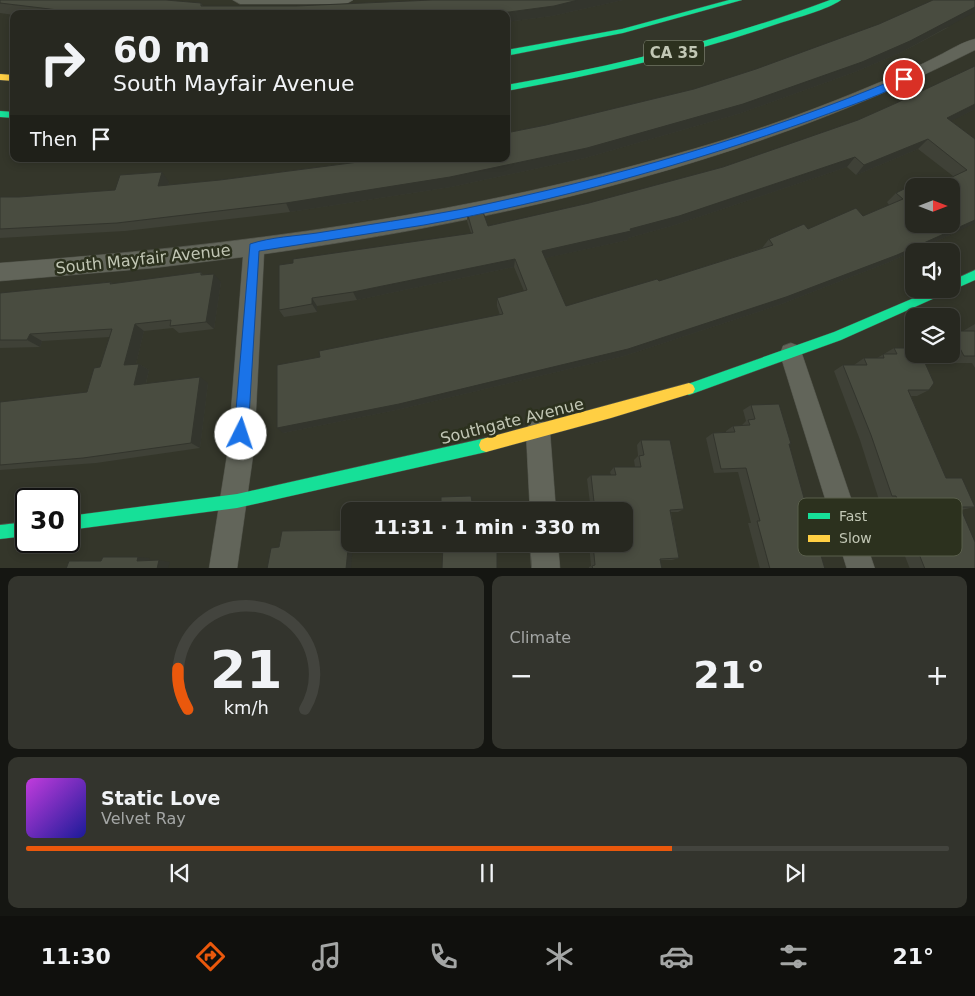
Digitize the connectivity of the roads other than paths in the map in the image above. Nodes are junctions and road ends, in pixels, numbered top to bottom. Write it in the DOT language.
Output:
graph roads {
  1 [pos="240,0"];
  2 [pos="338,0"];
  3 [pos="346,0"];
  4 [pos="738,0"];
  5 [pos="837,0"];
  6 [pos="975,44"];
  7 [pos="510,52"];
  8 [pos="510,87"];
  9 [pos="254,247"];
  10 [pos="0,272"];
  11 [pos="975,275"];
  12 [pos="960,282"];
  13 [pos="925,298"];
  14 [pos="791,354"];
  15 [pos="538,432"];
  16 [pos="838,498"];
  17 [pos="235,501"];
  18 [pos="542,502"];
  19 [pos="80,522"];
  20 [pos="15,530"];
  21 [pos="0,532"];
  22 [pos="545,552"];
  23 [pos="857,556"];
  24 [pos="223,568"];
  25 [pos="546,568"];
  26 [pos="861,568"];
  1 -- 2 [label="street"];
  2 -- 3 [label="street"];
  4 -- 7 [label="main road, CA 35"];
  5 -- 8 [label="main road, CA 35"];
  6 -- 9 [label="street, South Mayfair Avenue"];
  9 -- 10 [label="street, South Mayfair Avenue"];
  9 -- 17 [label="street"];
  11 -- 12 [label="main road"];
  13 -- 14 [label="main road, Southgate Avenue"];
  14 -- 15 [label="main road, Southgate Avenue"];
  14 -- 16 [label="street"];
  15 -- 17 [label="main road, Southgate Avenue"];
  15 -- 18 [label="street"];
  17 -- 19 [label="main road, Southgate Avenue"];
  17 -- 24 [label="street"];
  20 -- 21 [label="main road"];
  22 -- 25 [label="street"];
  23 -- 26 [label="street"];
}
